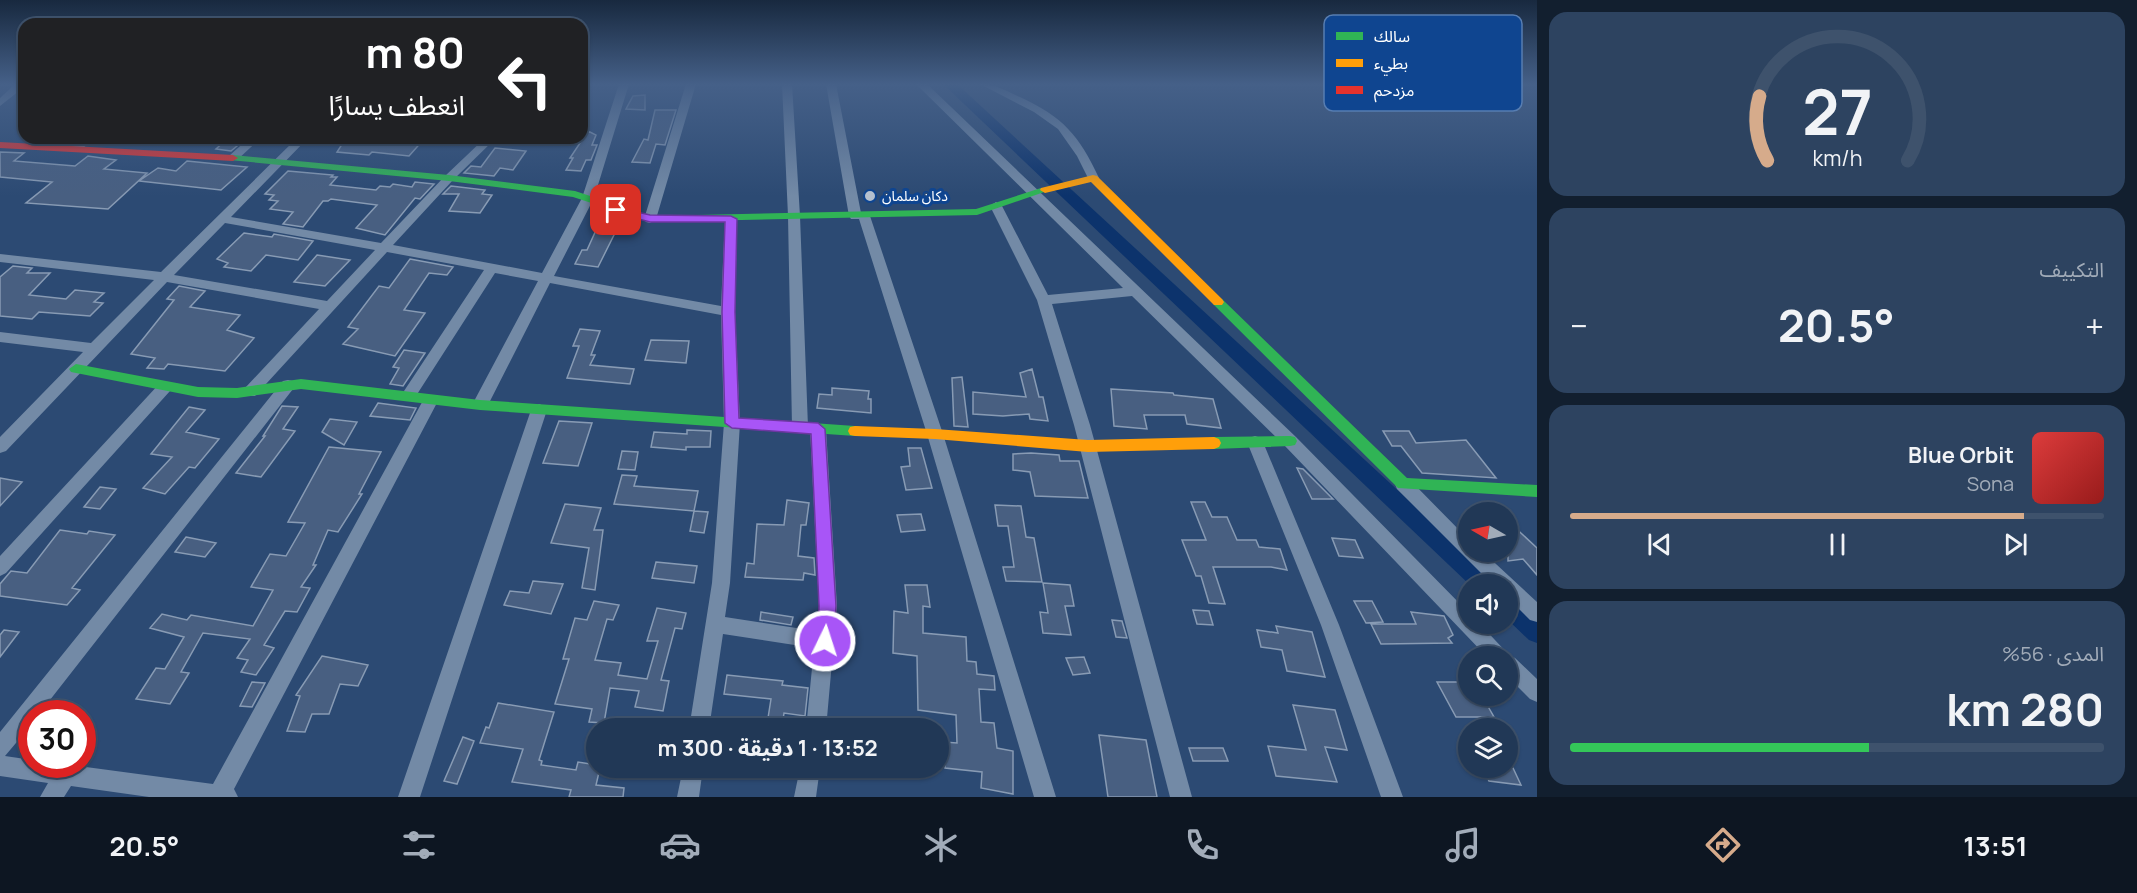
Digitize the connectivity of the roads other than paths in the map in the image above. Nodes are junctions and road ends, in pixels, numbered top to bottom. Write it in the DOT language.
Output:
graph roads {
  1 [pos="612,121"];
  2 [pos="680,121"];
  3 [pos="789,121"];
  4 [pos="839,121"];
  5 [pos="959,121"];
  6 [pos="1055,121"];
  7 [pos="82,144"];
  8 [pos="249,144"];
  9 [pos="297,144"];
  10 [pos="485,144"];
  11 [pos="0,145"];
  12 [pos="76,148"];
  13 [pos="233,158"];
  14 [pos="278,162"];
  15 [pos="449,178"];
  16 [pos="1093,178"];
  17 [pos="1033,194"];
  18 [pos="588,198"];
  19 [pos="996,206"];
  20 [pos="794,216"];
  21 [pos="859,216"];
  22 [pos="222,219"];
  23 [pos="650,219"];
  24 [pos="731,219"];
  25 [pos="385,246"];
  26 [pos="0,258"];
  27 [pos="491,269"];
  28 [pos="164,277"];
  29 [pos="546,279"];
  30 [pos="1134,291"];
  31 [pos="1044,300"];
  32 [pos="328,306"];
  33 [pos="728,312"];
  34 [pos="0,337"];
  35 [pos="96,349"];
  36 [pos="76,369"];
  37 [pos="288,385"];
  38 [pos="165,387"];
  39 [pos="250,392"];
  40 [pos="409,395"];
  41 [pos="431,399"];
  42 [pos="480,405"];
  43 [pos="539,410"];
  44 [pos="732,423"];
  45 [pos="809,428"];
  46 [pos="935,434"];
  47 [pos="1290,441"];
  48 [pos="1254,442"];
  49 [pos="1,444"];
  50 [pos="1088,446"];
  51 [pos="1403,484"];
  52 [pos="1537,491"];
  53 [pos="1458,539"];
  54 [pos="1481,562"];
  55 [pos="0,568"];
  56 [pos="1494,574"];
  57 [pos="1518,597"];
  58 [pos="1537,615"];
  59 [pos="715,624"];
  60 [pos="825,641"];
  61 [pos="1489,646"];
  62 [pos="1518,674"];
  63 [pos="1537,692"];
  64 [pos="701,718"];
  65 [pos="817,718"];
  66 [pos="0,748"];
  67 [pos="0,766"];
  68 [pos="18,768"];
  69 [pos="64,778"];
  70 [pos="95,778"];
  71 [pos="691,778"];
  72 [pos="808,778"];
  73 [pos="223,796"];
  74 [pos="51,797"];
  75 [pos="410,797"];
  76 [pos="688,797"];
  77 [pos="805,797"];
  78 [pos="1045,797"];
  79 [pos="1181,797"];
  80 [pos="1392,797"];
  1 -- 18 [label="street"];
  2 -- 23 [label="street"];
  3 -- 20 [label="street"];
  4 -- 21 [label="street"];
  5 -- 17 [label="street"];
  6 -- 16 [label="street"];
  7 -- 12 [label="street"];
  8 -- 13 [label="street"];
  9 -- 14 [label="street"];
  10 -- 15 [label="street"];
  11 -- 12 [label="street"];
  12 -- 13 [label="street"];
  13 -- 14 [label="street"];
  14 -- 15 [label="street"];
  14 -- 22 [label="street"];
  15 -- 18 [label="street"];
  15 -- 25 [label="street"];
  16 -- 17 [label="street"];
  16 -- 51 [label="street"];
  17 -- 19 [label="street"];
  17 -- 30 [label="street"];
  18 -- 23 [label="street"];
  18 -- 29 [label="street"];
  19 -- 21 [label="street"];
  19 -- 31 [label="street"];
  20 -- 21 [label="street"];
  20 -- 24 [label="street"];
  20 -- 45 [label="street"];
  21 -- 46 [label="street"];
  22 -- 25 [label="street"];
  22 -- 28 [label="street"];
  23 -- 24 [label="street"];
  24 -- 33 [label="street"];
  25 -- 27 [label="street"];
  25 -- 32 [label="street"];
  26 -- 28 [label="street"];
  27 -- 29 [label="street"];
  27 -- 40 [label="street"];
  28 -- 32 [label="street"];
  28 -- 35 [label="street"];
  29 -- 33 [label="street"];
  29 -- 42 [label="street"];
  30 -- 31 [label="street"];
  30 -- 47 [label="street"];
  31 -- 50 [label="street"];
  32 -- 39 [label="street"];
  33 -- 44 [label="street"];
  34 -- 35 [label="street"];
  35 -- 36 [label="street"];
  36 -- 38 [label="street"];
  36 -- 49 [label="street"];
  37 -- 39 [label="street"];
  37 -- 40 [label="street"];
  37 -- 66 [label="street"];
  38 -- 39 [label="street"];
  38 -- 55 [label="street"];
  40 -- 41 [label="street"];
  41 -- 42 [label="street"];
  41 -- 73 [label="street"];
  42 -- 43 [label="street"];
  43 -- 44 [label="street"];
  43 -- 75 [label="street"];
  44 -- 45 [label="street"];
  44 -- 59 [label="street"];
  45 -- 46 [label="street"];
  45 -- 60 [label="street"];
  46 -- 50 [label="street"];
  46 -- 78 [label="street"];
  47 -- 48 [label="street"];
  47 -- 61 [label="street"];
  48 -- 50 [label="street"];
  48 -- 80 [label="street"];
  50 -- 79 [label="street"];
  51 -- 52 [label="street"];
  51 -- 53 [label="street"];
  54 -- 56 [label="street"];
  57 -- 58 [label="street"];
  59 -- 60 [label="street"];
  59 -- 64 [label="street"];
  60 -- 65 [label="street"];
  62 -- 63 [label="street"];
  67 -- 68 [label="street"];
  69 -- 74 [label="street"];
  70 -- 73 [label="street"];
  71 -- 76 [label="street"];
  72 -- 77 [label="street"];
}
